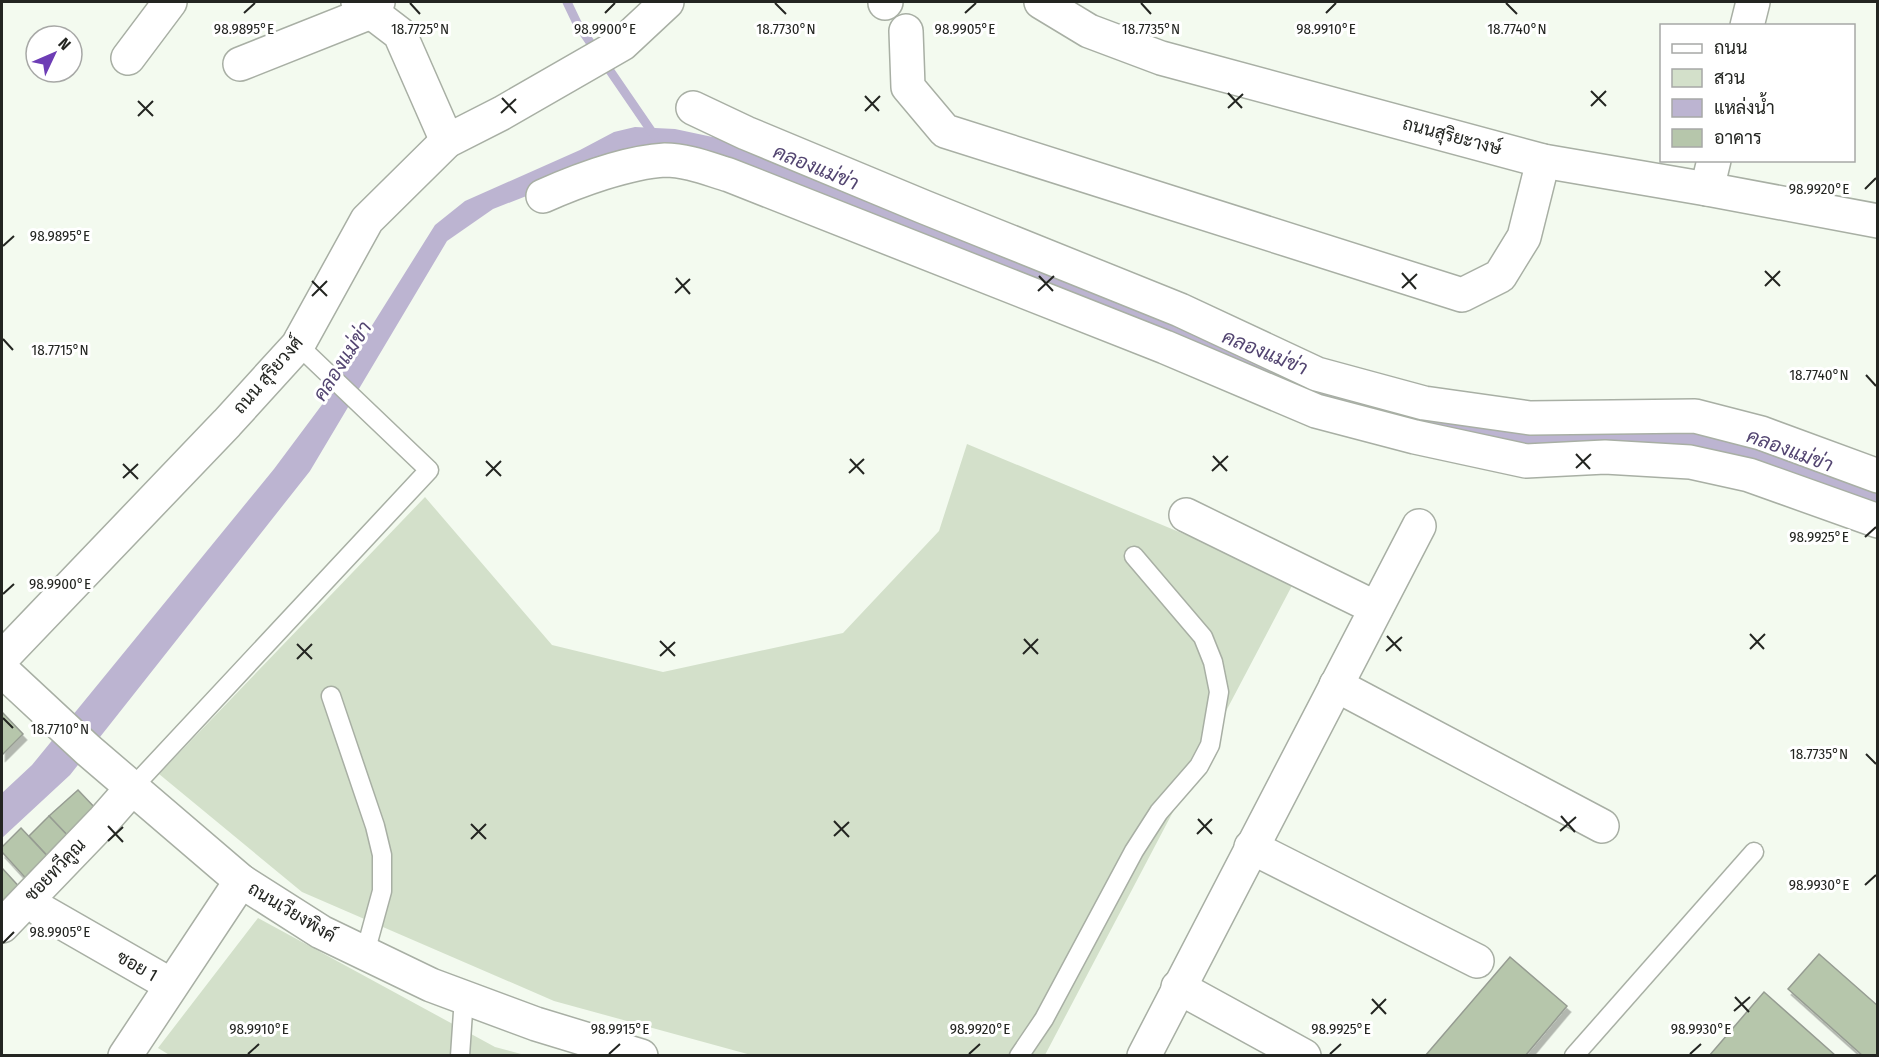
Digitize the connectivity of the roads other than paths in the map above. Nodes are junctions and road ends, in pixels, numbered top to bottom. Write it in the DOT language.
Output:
graph roads {
  1 [pos="170,2"];
  2 [pos="667,2"];
  3 [pos="1041,2"];
  4 [pos="1753,2"];
  5 [pos="369,5"];
  6 [pos="1748,24"];
  7 [pos="906,31"];
  8 [pos="128,58"];
  9 [pos="240,64"];
  10 [pos="693,108"];
  11 [pos="447,141"];
  12 [pos="1544,161"];
  13 [pos="1710,175"];
  14 [pos="543,196"];
  15 [pos="1878,221"];
  16 [pos="298,345"];
  17 [pos="1878,476"];
  18 [pos="1186,515"];
  19 [pos="1878,521"];
  20 [pos="1419,526"];
  21 [pos="1134,556"];
  22 [pos="1376,608"];
  23 [pos="2,658"];
  24 [pos="2,670"];
  25 [pos="1336,685"];
  26 [pos="331,696"];
  27 [pos="133,787"];
  28 [pos="1602,826"];
  29 [pos="1251,847"];
  30 [pos="1754,852"];
  31 [pos="241,881"];
  32 [pos="42,911"];
  33 [pos="2,926"];
  34 [pos="365,953"];
  35 [pos="1477,961"];
  36 [pos="171,985"];
  37 [pos="1178,987"];
  38 [pos="464,997"];
  39 [pos="132,1053"];
  40 [pos="460,1056"];
  41 [pos="641,1056"];
  42 [pos="1018,1056"];
  43 [pos="1144,1056"];
  44 [pos="1304,1056"];
  45 [pos="1574,1056"];
  1 -- 8 [label="street"];
  2 -- 11 [label="street, ถนน สุริยวงศ์"];
  3 -- 12 [label="street, ถนนสุริยะางษ์"];
  4 -- 6 [label="street"];
  5 -- 9 [label="street"];
  5 -- 11 [label="street"];
  7 -- 12 [label="street"];
  10 -- 17 [label="street"];
  11 -- 16 [label="street, ถนน สุริยวงศ์"];
  12 -- 13 [label="street, ถนนสุริยะางษ์"];
  13 -- 15 [label="street, ถนนสุริยะางษ์"];
  14 -- 19 [label="street"];
  16 -- 23 [label="street, ถนน สุริยวงศ์"];
  16 -- 27 [label="lane"];
  18 -- 22 [label="street"];
  20 -- 22 [label="street"];
  21 -- 42 [label="lane"];
  22 -- 25 [label="street"];
  24 -- 27 [label="street, ถนนเวียงพิงค์"];
  25 -- 28 [label="street"];
  25 -- 29 [label="street"];
  26 -- 34 [label="lane"];
  27 -- 31 [label="street, ถนนเวียงพิงค์"];
  27 -- 33 [label="street, ซอยทวีคูณ"];
  29 -- 35 [label="street"];
  29 -- 37 [label="street"];
  30 -- 45 [label="lane"];
  31 -- 34 [label="street, ถนนเวียงพิงค์"];
  31 -- 36 [label="street"];
  32 -- 36 [label="street, ซอย 1"];
  34 -- 38 [label="street, ถนนเวียงพิงค์"];
  36 -- 39 [label="street"];
  37 -- 43 [label="street"];
  37 -- 44 [label="street"];
  38 -- 40 [label="lane"];
  38 -- 41 [label="street, ถนนเวียงพิงค์"];
}
